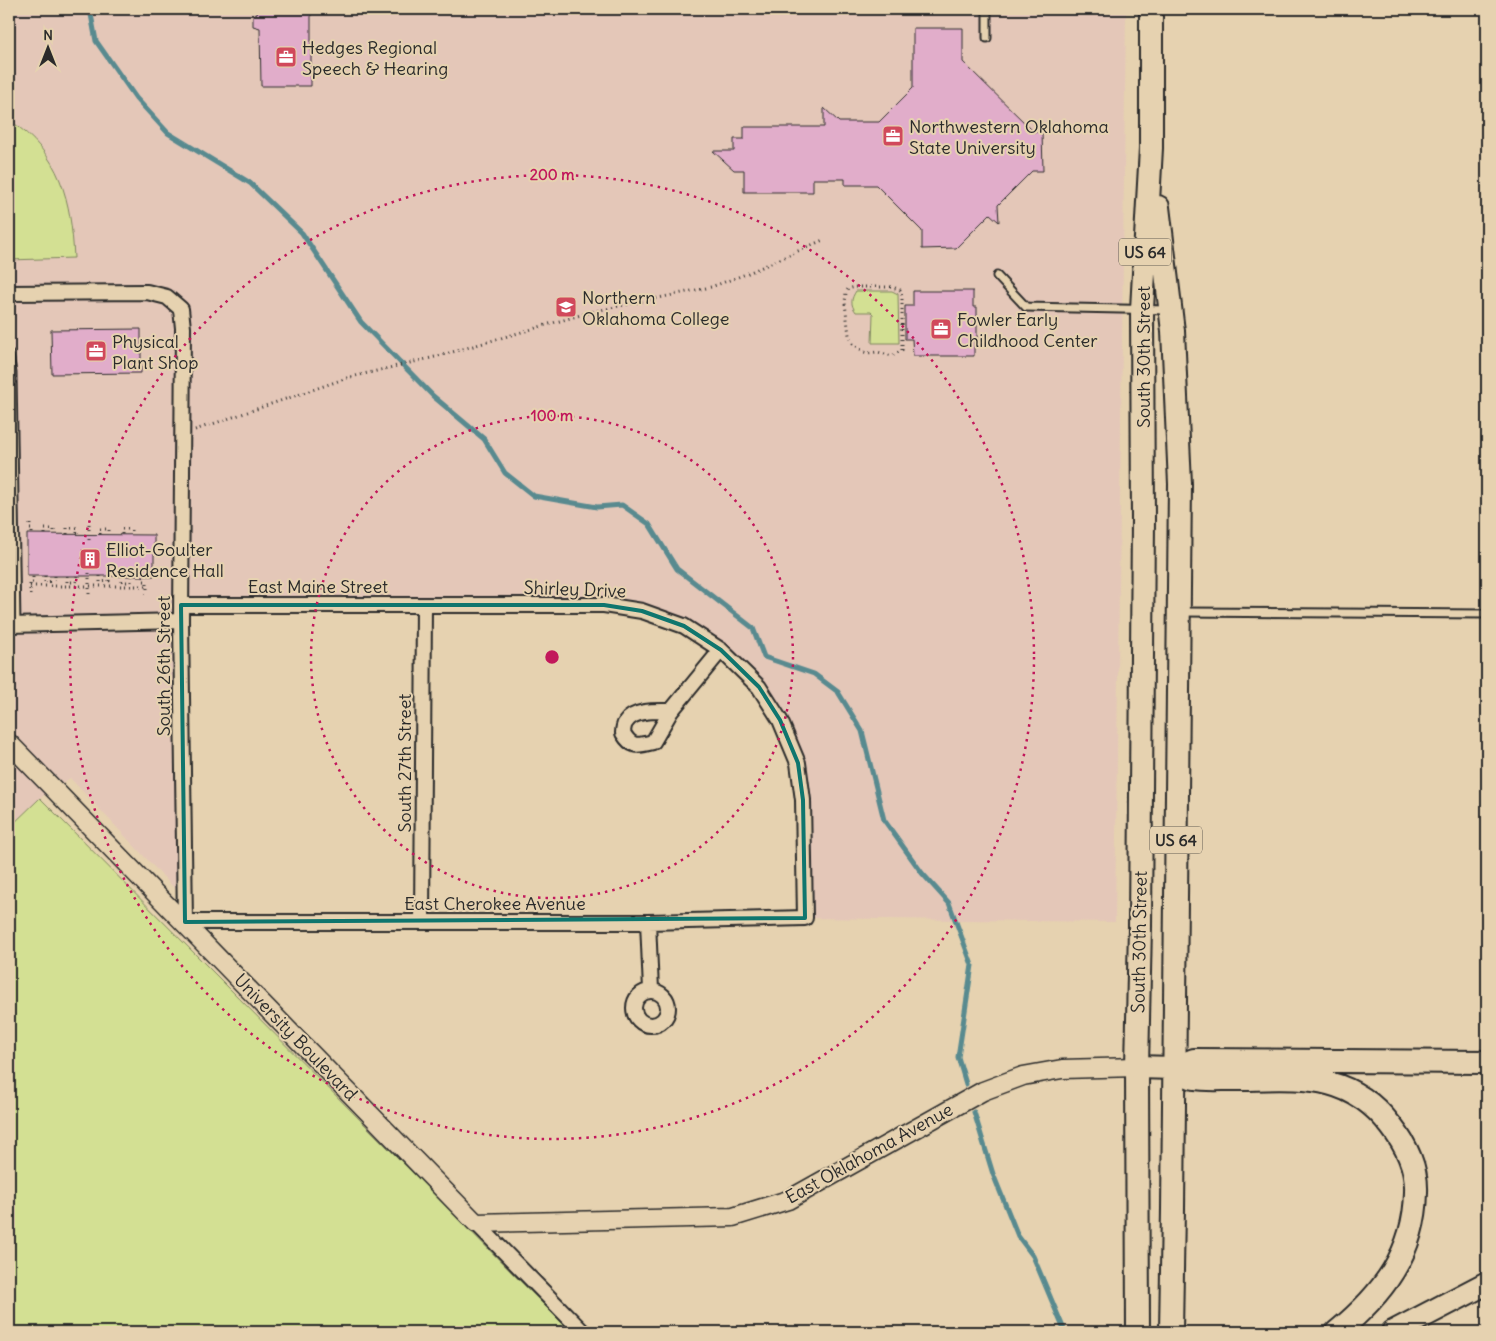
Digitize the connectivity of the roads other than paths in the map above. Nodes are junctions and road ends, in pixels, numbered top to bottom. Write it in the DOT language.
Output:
graph roads {
  1 [pos="987,9"];
  2 [pos="1151,9"];
  3 [pos="987,38"];
  4 [pos="1151,148"];
  5 [pos="997,276"];
  6 [pos="9,293"];
  7 [pos="1142,309"];
  8 [pos="1170,310"];
  9 [pos="9,354"];
  10 [pos="181,605"];
  11 [pos="424,605"];
  12 [pos="1142,612"];
  13 [pos="1178,612"];
  14 [pos="1487,614"];
  15 [pos="181,622"];
  16 [pos="12,625"];
  17 [pos="721,650"];
  18 [pos="671,711"];
  19 [pos="9,743"];
  20 [pos="805,918"];
  21 [pos="422,921"];
  22 [pos="184,922"];
  23 [pos="648,922"];
  24 [pos="651,990"];
  25 [pos="1487,1062"];
  26 [pos="1137,1067"];
  27 [pos="1174,1068"];
  28 [pos="476,1223"];
  29 [pos="1487,1283"];
  30 [pos="583,1332"];
  31 [pos="1138,1332"];
  32 [pos="1170,1332"];
  33 [pos="1336,1332"];
  34 [pos="1393,1332"];
  1 -- 3 [label="lane"];
  2 -- 4 [label="main road, US 64"];
  4 -- 7 [label="main road, South 30th Street / US 64"];
  4 -- 8 [label="main road, South 30th Street / US 64"];
  5 -- 7 [label="lane"];
  6 -- 10 [label="street, South 26th Street"];
  7 -- 8 [label="lane"];
  7 -- 12 [label="main road, South 30th Street / US 64"];
  8 -- 13 [label="main road, South 30th Street / US 64"];
  9 -- 16 [label="lane"];
  10 -- 11 [label="street, East Maine Street"];
  10 -- 15 [label="street, South 26th Street"];
  11 -- 17 [label="street, Shirley Drive"];
  11 -- 21 [label="street, South 27th Street"];
  12 -- 13 [label="main road"];
  12 -- 26 [label="main road, South 30th Street / US 64"];
  13 -- 14 [label="lane"];
  13 -- 27 [label="main road, South 30th Street / US 64"];
  15 -- 16 [label="street"];
  15 -- 22 [label="street, South 26th Street"];
  17 -- 18 [label="street"];
  17 -- 20 [label="street, Shirley Drive"];
  19 -- 22 [label="street, University Boulevard"];
  20 -- 23 [label="street, East Cherokee Avenue"];
  21 -- 22 [label="street, East Cherokee Avenue"];
  21 -- 23 [label="street, East Cherokee Avenue"];
  22 -- 28 [label="street, University Boulevard"];
  23 -- 24 [label="street"];
  25 -- 27 [label="main road"];
  26 -- 27 [label="main road"];
  26 -- 28 [label="street, East Oklahoma Avenue"];
  26 -- 31 [label="main road, South 30th Street / US 64"];
  27 -- 32 [label="main road, South 30th Street"];
  27 -- 33 [label="main road"];
  28 -- 30 [label="street, University Boulevard"];
  29 -- 34 [label="main road"];
}
